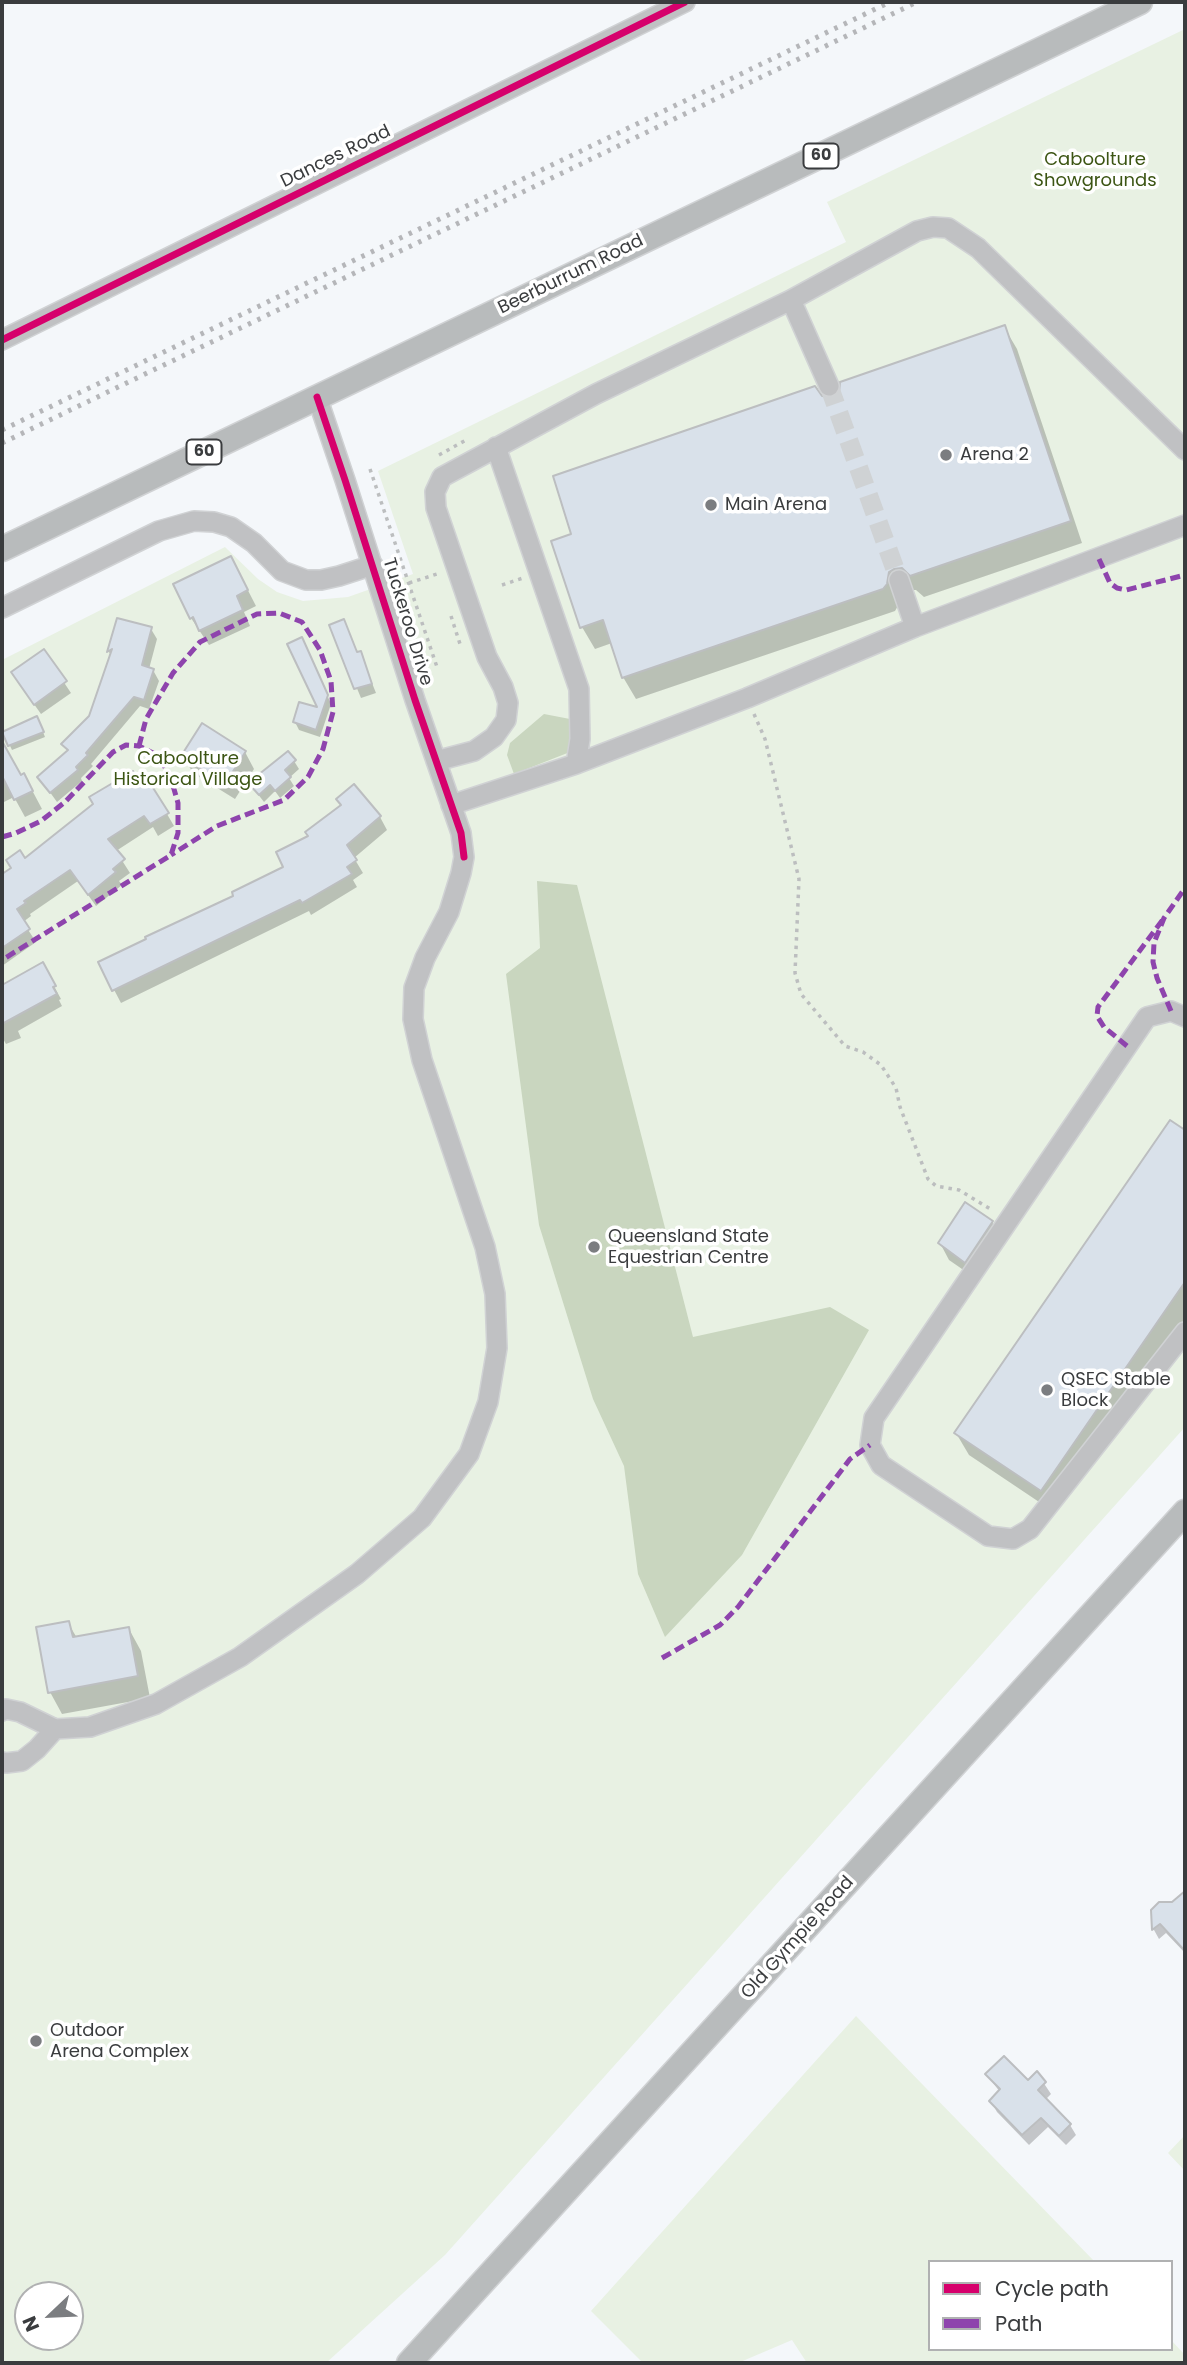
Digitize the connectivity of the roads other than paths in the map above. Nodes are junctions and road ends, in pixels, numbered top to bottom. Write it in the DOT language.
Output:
graph roads {
  1 [pos="685,2"];
  2 [pos="1140,2"];
  3 [pos="790,300"];
  4 [pos="2,340"];
  5 [pos="829,386"];
  6 [pos="317,397"];
  7 [pos="496,447"];
  8 [pos="1185,450"];
  9 [pos="1185,525"];
  10 [pos="2,549"];
  11 [pos="373,565"];
  12 [pos="899,580"];
  13 [pos="2,608"];
  14 [pos="915,627"];
  15 [pos="436,761"];
  16 [pos="576,764"];
  17 [pos="451,805"];
  18 [pos="1185,1017"];
  19 [pos="1185,1332"];
  20 [pos="1185,1512"];
  21 [pos="2,1712"];
  22 [pos="55,1729"];
  23 [pos="2,1762"];
  24 [pos="409,2363"];
  1 -- 4 [label="street, Dances Road"];
  2 -- 6 [label="main road, Beerburrum Road / 60"];
  3 -- 5 [label="street"];
  3 -- 7 [label="street"];
  3 -- 8 [label="street"];
  6 -- 10 [label="main road, Beerburrum Road / 60"];
  6 -- 11 [label="street, Tuckeroo Drive"];
  7 -- 15 [label="street"];
  7 -- 16 [label="street"];
  9 -- 14 [label="street"];
  11 -- 13 [label="street"];
  11 -- 15 [label="street, Tuckeroo Drive"];
  12 -- 14 [label="street"];
  14 -- 16 [label="street"];
  15 -- 17 [label="street, Tuckeroo Drive"];
  16 -- 17 [label="street"];
  17 -- 22 [label="street, Tuckeroo Drive"];
  18 -- 19 [label="street"];
  20 -- 24 [label="main road, Old Gympie Road"];
  21 -- 22 [label="street"];
  22 -- 23 [label="street"];
}
